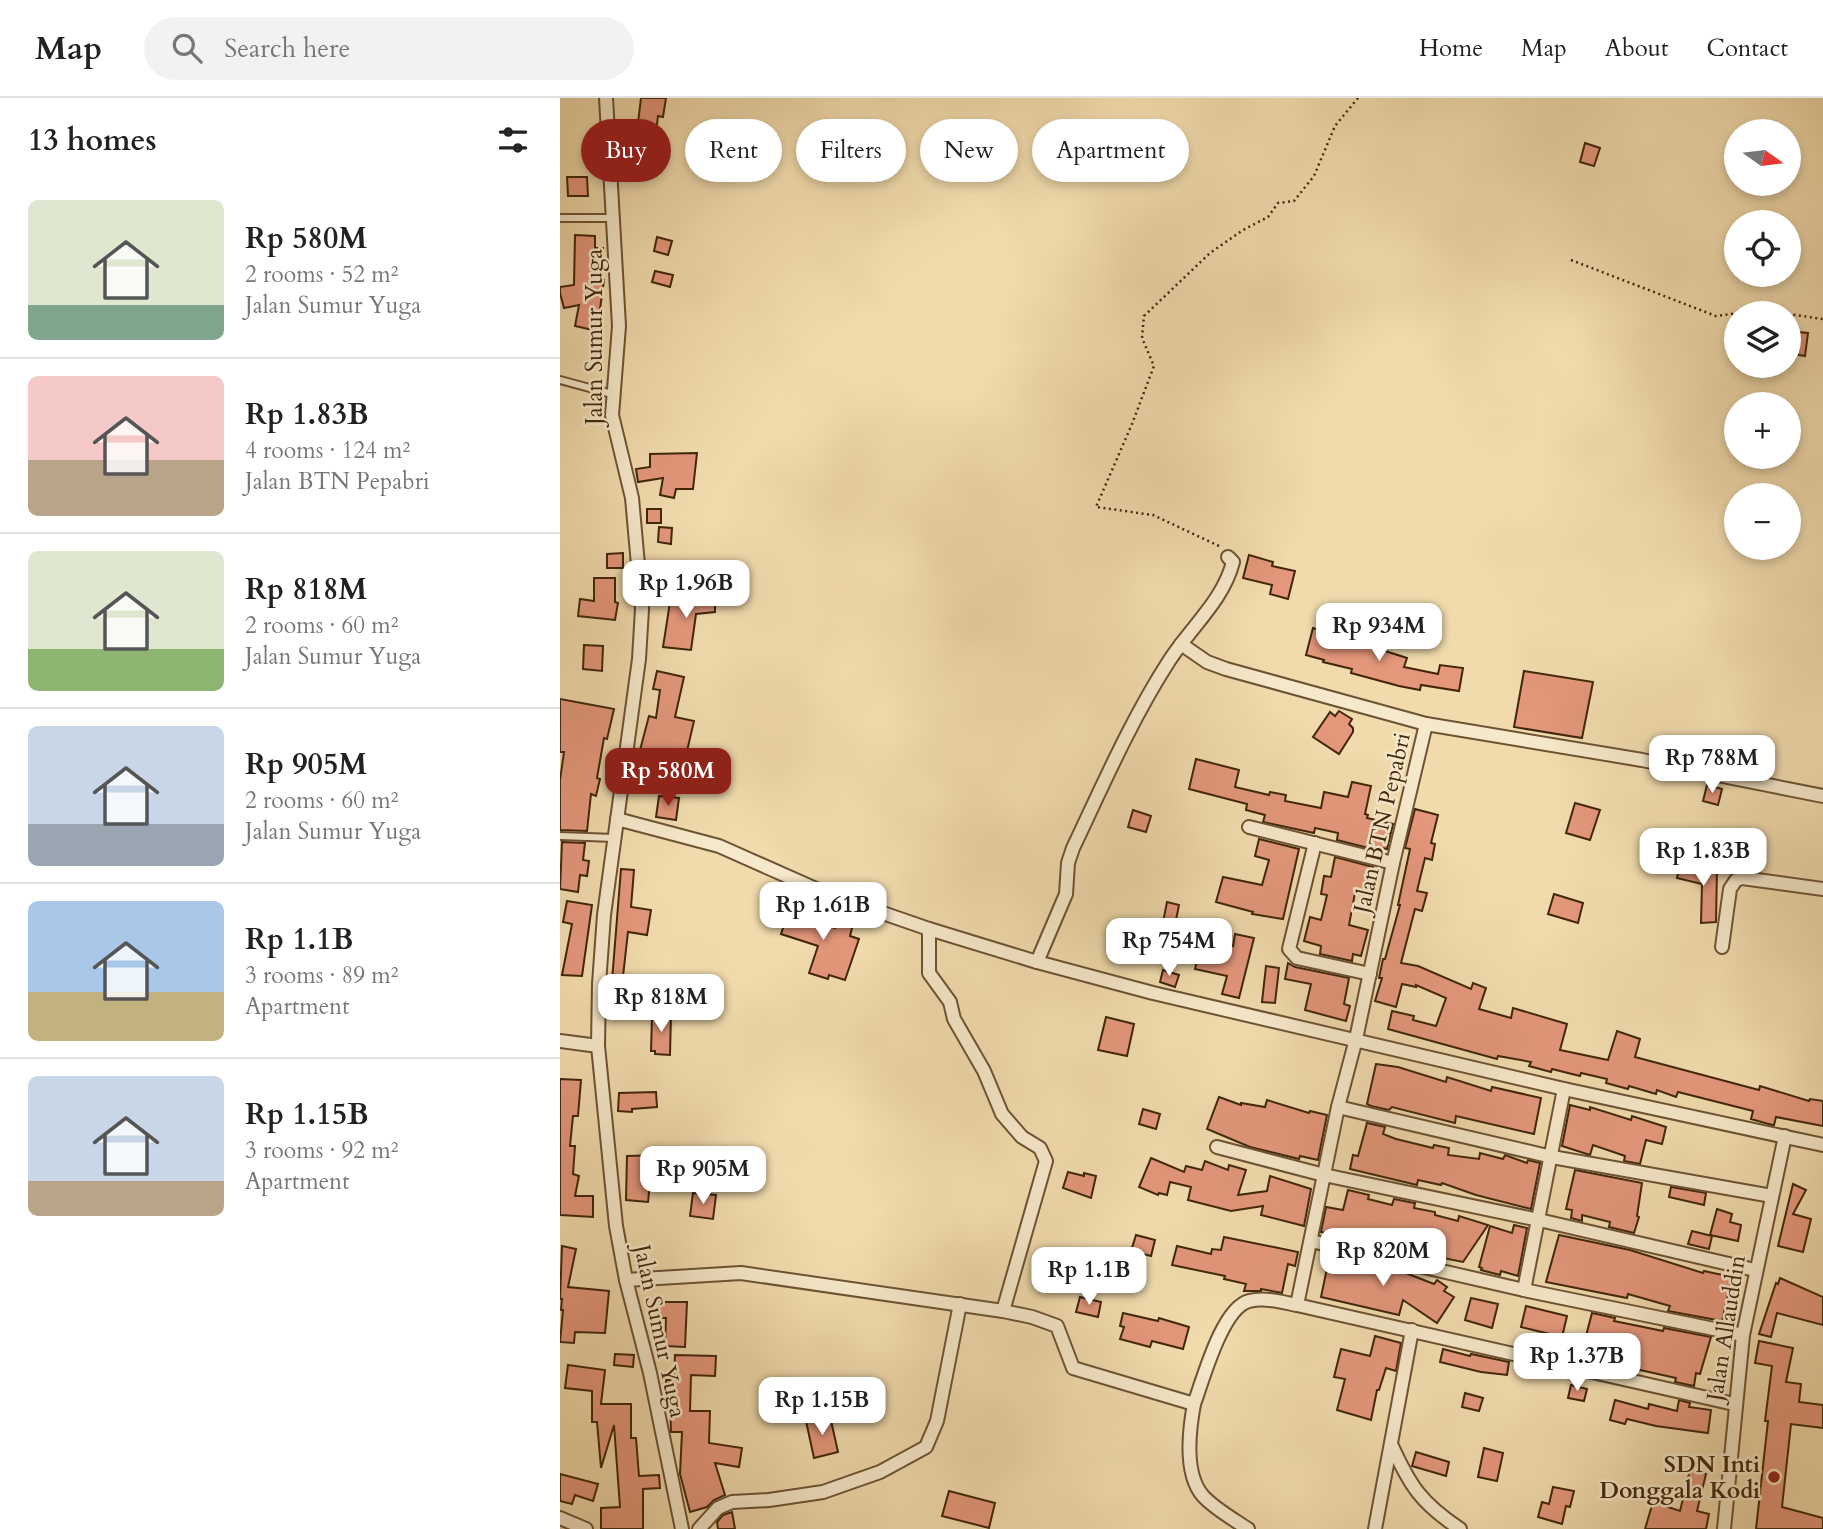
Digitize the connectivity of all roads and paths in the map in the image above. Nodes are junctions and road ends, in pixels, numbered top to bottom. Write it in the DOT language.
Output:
graph roads {
  1 [pos="606,98"];
  2 [pos="1358,98"];
  3 [pos="560,218"];
  4 [pos="613,218"];
  5 [pos="1571,261"];
  6 [pos="1724,315"];
  7 [pos="1801,316"];
  8 [pos="1823,319"];
  9 [pos="560,380"];
  10 [pos="612,394"];
  11 [pos="1228,557"];
  12 [pos="1181,644"];
  13 [pos="1426,724"];
  14 [pos="1823,796"];
  15 [pos="617,819"];
  16 [pos="1249,827"];
  17 [pos="560,836"];
  18 [pos="614,838"];
  19 [pos="1315,844"];
  20 [pos="1393,863"];
  21 [pos="1823,889"];
  22 [pos="929,929"];
  23 [pos="1722,947"];
  24 [pos="1037,962"];
  25 [pos="1370,974"];
  26 [pos="1356,1039"];
  27 [pos="560,1041"];
  28 [pos="598,1046"];
  29 [pos="1564,1089"];
  30 [pos="1338,1107"];
  31 [pos="1785,1136"];
  32 [pos="1823,1145"];
  33 [pos="1217,1147"];
  34 [pos="1552,1157"];
  35 [pos="1324,1175"];
  36 [pos="1772,1196"];
  37 [pos="1539,1220"];
  38 [pos="1311,1241"];
  39 [pos="1755,1270"];
  40 [pos="626,1280"];
  41 [pos="1524,1290"];
  42 [pos="960,1304"];
  43 [pos="1297,1305"];
  44 [pos="1003,1311"];
  45 [pos="1412,1330"];
  46 [pos="1743,1335"];
  47 [pos="1734,1404"];
  48 [pos="1194,1405"];
  49 [pos="1391,1444"];
  50 [pos="560,1518"];
  51 [pos="586,1529"];
  52 [pos="682,1529"];
  53 [pos="699,1529"];
  54 [pos="1248,1529"];
  55 [pos="1376,1529"];
  56 [pos="1460,1529"];
  57 [pos="1724,1529"];
  1 -- 4 [label="street, Jalan Sumur Yuga"];
  2 -- 11 [label="path"];
  3 -- 4 [label="lane"];
  4 -- 10 [label="street, Jalan Sumur Yuga"];
  5 -- 6 [label="path"];
  7 -- 8 [label="path"];
  9 -- 10 [label="lane"];
  10 -- 15 [label="street, Jalan Sumur Yuga"];
  11 -- 12 [label="street"];
  12 -- 13 [label="street"];
  12 -- 24 [label="street"];
  13 -- 14 [label="street, Jalan BTN Pepabri"];
  13 -- 20 [label="street, Jalan BTN Pepabri"];
  15 -- 18 [label="street, Jalan Sumur Yuga"];
  15 -- 22 [label="street"];
  16 -- 19 [label="street"];
  17 -- 18 [label="lane"];
  18 -- 28 [label="street, Jalan Sumur Yuga"];
  19 -- 20 [label="street"];
  19 -- 25 [label="street"];
  20 -- 25 [label="street, Jalan BTN Pepabri"];
  21 -- 23 [label="street"];
  22 -- 24 [label="street"];
  22 -- 44 [label="street"];
  24 -- 26 [label="street"];
  25 -- 26 [label="street, Jalan BTN Pepabri"];
  26 -- 29 [label="street"];
  26 -- 30 [label="street, Jalan BTN Pepabri"];
  27 -- 28 [label="street"];
  28 -- 40 [label="street, Jalan Sumur Yuga"];
  29 -- 31 [label="street"];
  29 -- 34 [label="street"];
  30 -- 34 [label="street"];
  30 -- 35 [label="street, Jalan BTN Pepabri"];
  31 -- 32 [label="street"];
  31 -- 36 [label="street, Jalan Allauddin"];
  33 -- 35 [label="street"];
  34 -- 36 [label="street"];
  34 -- 37 [label="street"];
  35 -- 37 [label="street"];
  35 -- 38 [label="street, Jalan BTN Pepabri"];
  36 -- 39 [label="street, Jalan Allauddin"];
  37 -- 39 [label="street"];
  37 -- 41 [label="street"];
  38 -- 41 [label="street"];
  38 -- 43 [label="street, Jalan BTN Pepabri"];
  39 -- 46 [label="street, Jalan Allauddin"];
  40 -- 42 [label="street"];
  40 -- 52 [label="street, Jalan Sumur Yuga"];
  41 -- 46 [label="street"];
  42 -- 44 [label="street"];
  42 -- 53 [label="street"];
  43 -- 45 [label="street"];
  43 -- 48 [label="street"];
  44 -- 48 [label="street"];
  45 -- 47 [label="street"];
  45 -- 49 [label="street"];
  46 -- 47 [label="street, Jalan Allauddin"];
  47 -- 57 [label="street, Jalan Allauddin"];
  48 -- 54 [label="street"];
  49 -- 55 [label="street"];
  49 -- 56 [label="street"];
  50 -- 51 [label="street"];
}
